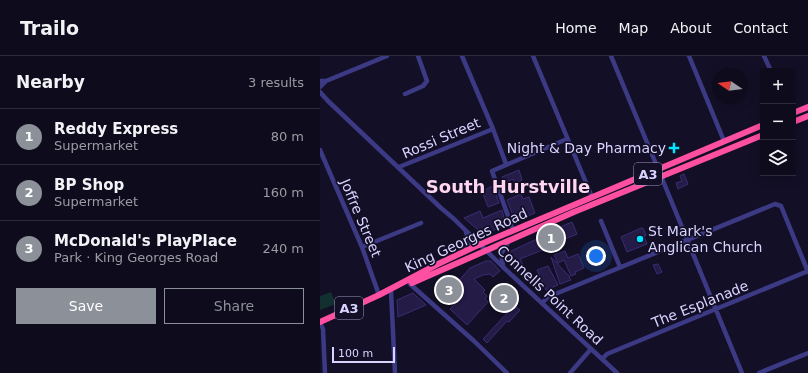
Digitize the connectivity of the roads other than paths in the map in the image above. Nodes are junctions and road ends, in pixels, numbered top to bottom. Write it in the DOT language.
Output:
graph roads {
  1 [pos="387,56"];
  2 [pos="418,56"];
  3 [pos="462,56"];
  4 [pos="533,56"];
  5 [pos="611,56"];
  6 [pos="689,56"];
  7 [pos="764,56"];
  8 [pos="770,68"];
  9 [pos="320,81"];
  10 [pos="326,81"];
  11 [pos="320,87"];
  12 [pos="320,92"];
  13 [pos="405,94"];
  14 [pos="320,95"];
  15 [pos="328,101"];
  16 [pos="808,107"];
  17 [pos="796,112"];
  18 [pos="808,116"];
  19 [pos="796,121"];
  20 [pos="760,126"];
  21 [pos="493,128"];
  22 [pos="760,135"];
  23 [pos="567,139"];
  24 [pos="749,140"];
  25 [pos="724,141"];
  26 [pos="320,150"];
  27 [pos="714,154"];
  28 [pos="506,164"];
  29 [pos="399,168"];
  30 [pos="657,170"];
  31 [pos="660,176"];
  32 [pos="592,197"];
  33 [pos="601,221"];
  34 [pos="421,223"];
  35 [pos="465,230"];
  36 [pos="513,230"];
  37 [pos="687,240"];
  38 [pos="509,241"];
  39 [pos="480,244"];
  40 [pos="362,247"];
  41 [pos="486,250"];
  42 [pos="465,252"];
  43 [pos="503,267"];
  44 [pos="620,267"];
  45 [pos="808,272"];
  46 [pos="410,284"];
  47 [pos="391,292"];
  48 [pos="379,295"];
  49 [pos="542,302"];
  50 [pos="715,310"];
  51 [pos="320,322"];
  52 [pos="592,349"];
  53 [pos="808,353"];
  54 [pos="602,359"];
  55 [pos="325,373"];
  56 [pos="395,373"];
  57 [pos="507,373"];
  58 [pos="570,373"];
  59 [pos="617,373"];
  60 [pos="742,373"];
  61 [pos="759,373"];
  1 -- 10 [label="street"];
  2 -- 13 [label="street"];
  3 -- 21 [label="street"];
  4 -- 23 [label="street"];
  5 -- 30 [label="street"];
  6 -- 25 [label="street"];
  7 -- 8 [label="street"];
  9 -- 10 [label="street"];
  10 -- 11 [label="street"];
  12 -- 15 [label="street, Connells Point Road"];
  14 -- 15 [label="street, Connells Point Road"];
  15 -- 29 [label="street, Connells Point Road"];
  16 -- 17 [label="highway"];
  18 -- 19 [label="highway"];
  20 -- 25 [label="highway, King Georges Road / A3"];
  21 -- 28 [label="street"];
  21 -- 29 [label="street, Rossi Street"];
  22 -- 24 [label="highway, King Georges Road / A3"];
  23 -- 28 [label="street"];
  23 -- 32 [label="street"];
  24 -- 25 [label="highway"];
  24 -- 27 [label="highway, King Georges Road / A3"];
  25 -- 27 [label="highway"];
  25 -- 30 [label="highway, King Georges Road / A3"];
  26 -- 40 [label="street, Joffre Street"];
  27 -- 31 [label="highway, King Georges Road / A3"];
  28 -- 36 [label="street"];
  29 -- 35 [label="street, Connells Point Road"];
  30 -- 32 [label="highway, King Georges Road / A3"];
  31 -- 37 [label="street"];
  31 -- 38 [label="highway, King Georges Road / A3"];
  32 -- 36 [label="highway, King Georges Road / A3"];
  33 -- 44 [label="street"];
  34 -- 40 [label="street"];
  35 -- 39 [label="street, Connells Point Road"];
  35 -- 42 [label="street"];
  36 -- 39 [label="highway, King Georges Road / A3"];
  37 -- 44 [label="street"];
  37 -- 45 [label="street"];
  37 -- 50 [label="street"];
  38 -- 41 [label="highway, King Georges Road / A3"];
  38 -- 43 [label="street"];
  39 -- 41 [label="street, Connells Point Road"];
  39 -- 42 [label="highway, King Georges Road / A3"];
  40 -- 48 [label="street, Joffre Street"];
  41 -- 43 [label="street, Connells Point Road"];
  41 -- 46 [label="highway, King Georges Road / A3"];
  42 -- 48 [label="highway, King Georges Road / A3"];
  43 -- 49 [label="street, Connells Point Road"];
  44 -- 49 [label="street"];
  45 -- 50 [label="street, The Esplanade"];
  46 -- 47 [label="highway, King Georges Road / A3"];
  46 -- 57 [label="street"];
  47 -- 48 [label="highway, King Georges Road / A3"];
  47 -- 56 [label="street"];
  48 -- 51 [label="highway, King Georges Road / A3"];
  49 -- 52 [label="street, Connells Point Road"];
  50 -- 54 [label="street, The Esplanade"];
  50 -- 60 [label="street"];
  51 -- 55 [label="street"];
  52 -- 54 [label="street, Connells Point Road"];
  52 -- 58 [label="street"];
  53 -- 61 [label="street"];
  54 -- 59 [label="street, Connells Point Road"];
}
